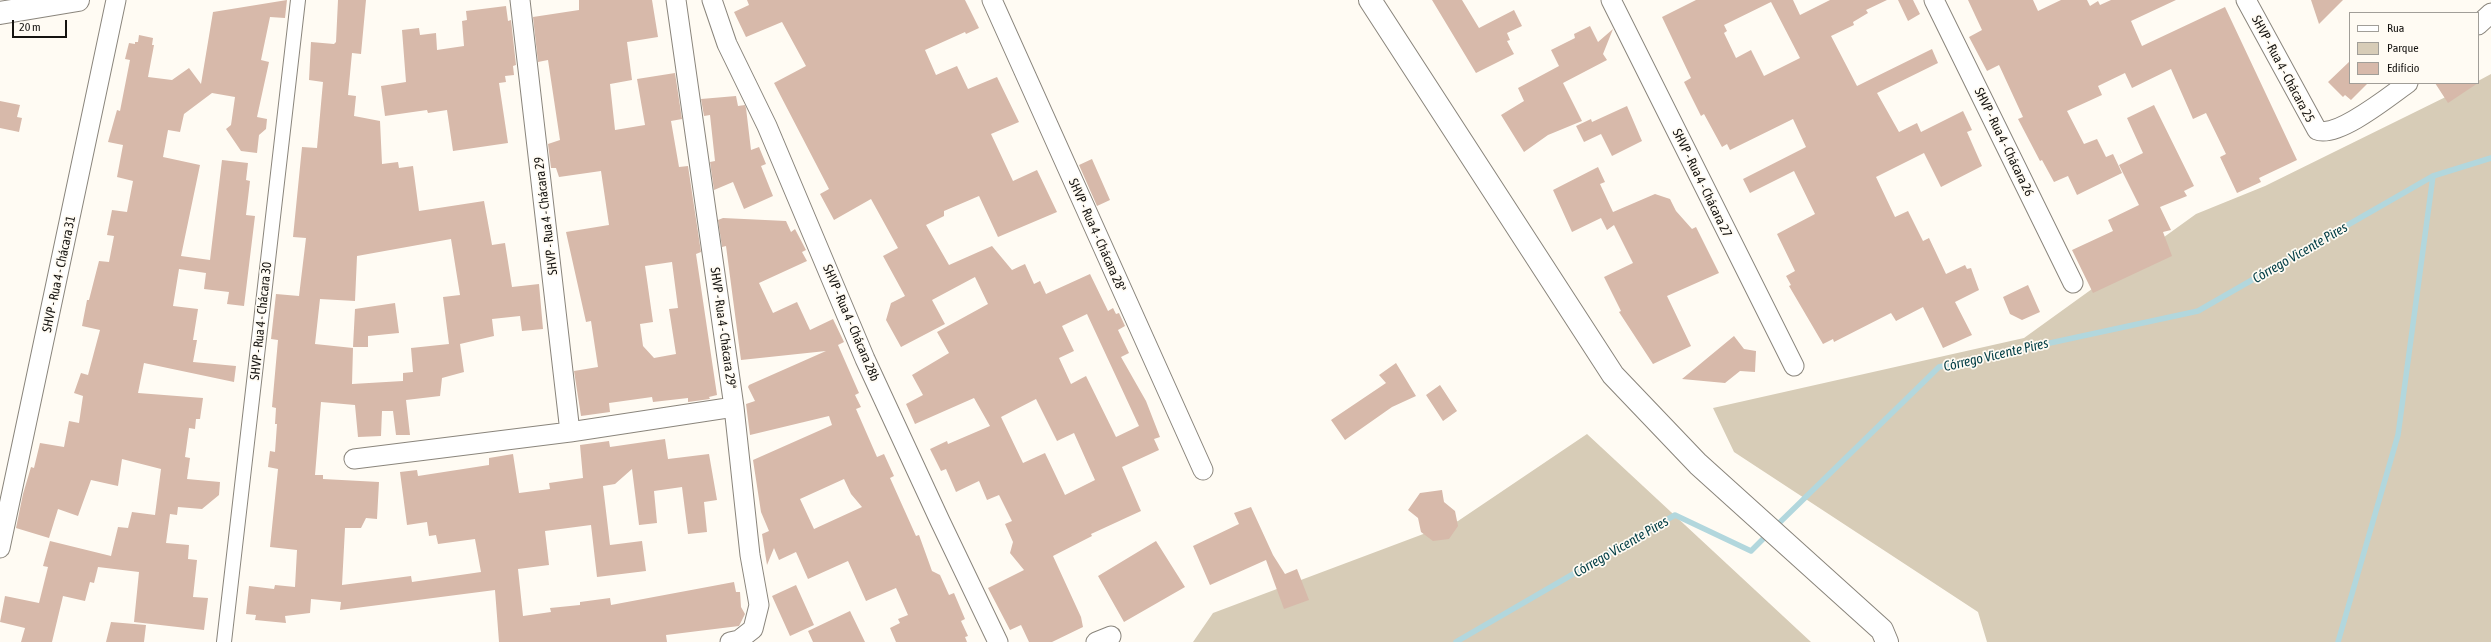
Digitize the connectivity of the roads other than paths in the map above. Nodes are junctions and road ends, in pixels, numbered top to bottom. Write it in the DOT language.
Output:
graph roads {
  1 [pos="78,0"];
  2 [pos="116,0"];
  3 [pos="298,0"];
  4 [pos="520,0"];
  5 [pos="676,0"];
  6 [pos="712,0"];
  7 [pos="992,0"];
  8 [pos="1370,0"];
  9 [pos="1611,0"];
  10 [pos="1934,0"];
  11 [pos="2246,0"];
  12 [pos="0,13"];
  13 [pos="2491,13"];
  14 [pos="2479,24"];
  15 [pos="2406,84"];
  16 [pos="2073,283"];
  17 [pos="1794,366"];
  18 [pos="734,407"];
  19 [pos="570,432"];
  20 [pos="354,459"];
  21 [pos="1202,470"];
  22 [pos="0,548"];
  23 [pos="1884,636"];
  24 [pos="224,642"];
  25 [pos="730,642"];
  26 [pos="998,642"];
  1 -- 12 [label="street"];
  2 -- 22 [label="street, SHVP - Rua 4 - Chácara 31"];
  3 -- 24 [label="street, SHVP - Rua 4 - Chácara 30"];
  4 -- 19 [label="street, SHVP - Rua 4 - Chácara 29"];
  5 -- 18 [label="street, SHVP - Rua 4 - Chácara 29ª"];
  6 -- 26 [label="street, SHVP - Rua 4 - Chácara 28b"];
  7 -- 21 [label="street, SHVP - Rua 4 - Chácara 28ª"];
  8 -- 23 [label="street"];
  9 -- 17 [label="street, SHVP - Rua 4 - Chácara 27"];
  10 -- 16 [label="street, SHVP - Rua 4 - Chácara 26"];
  11 -- 15 [label="street, SHVP - Rua 4 - Chácara 25"];
  13 -- 14 [label="street"];
  18 -- 19 [label="street"];
  18 -- 25 [label="street, SHVP - Rua 4 - Chácara 29ª"];
  19 -- 20 [label="street"];
}
